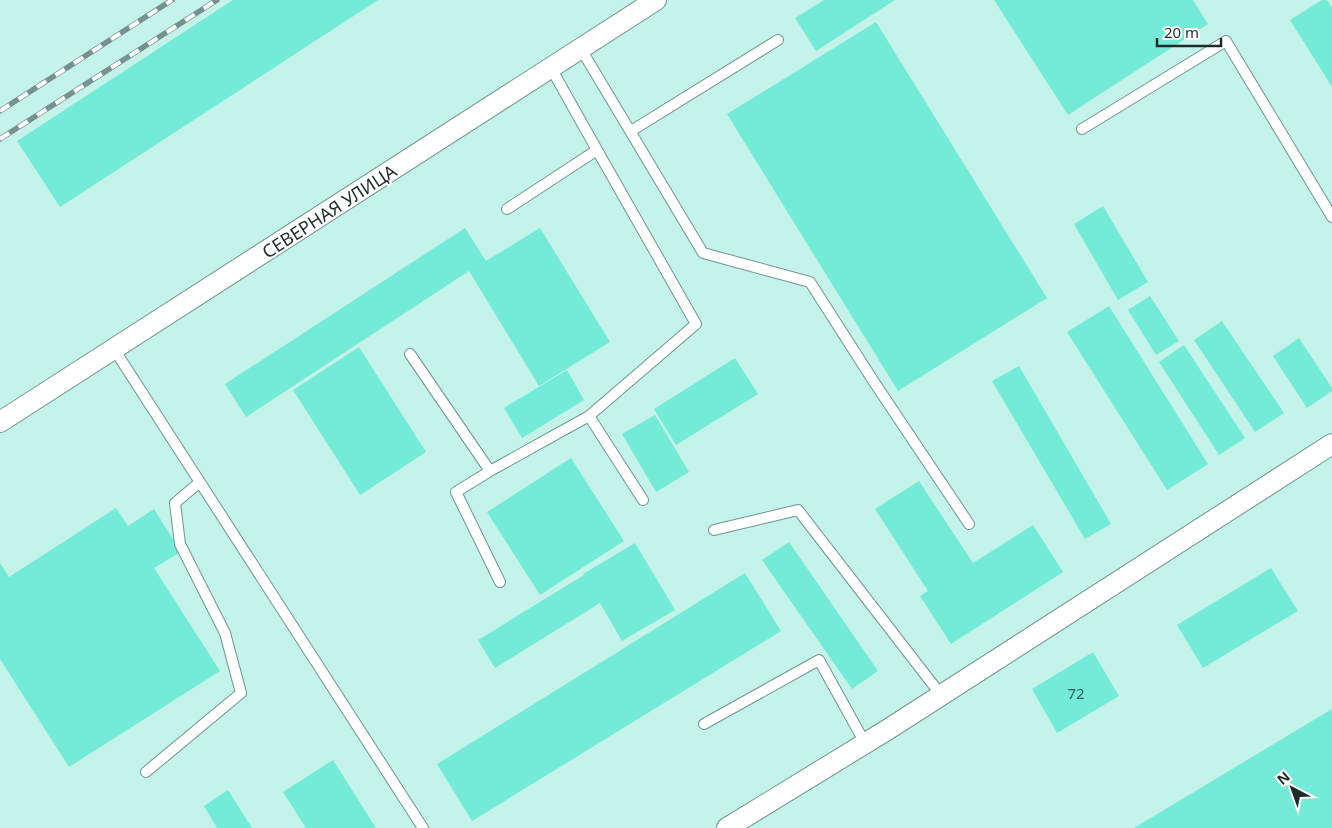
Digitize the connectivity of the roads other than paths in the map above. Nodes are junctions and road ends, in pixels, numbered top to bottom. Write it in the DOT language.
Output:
graph roads {
  1 [pos="656,0"];
  2 [pos="778,40"];
  3 [pos="581,49"];
  4 [pos="551,68"];
  5 [pos="1082,129"];
  6 [pos="631,132"];
  7 [pos="598,150"];
  8 [pos="507,209"];
  9 [pos="1332,218"];
  10 [pos="114,350"];
  11 [pos="410,354"];
  12 [pos="589,416"];
  13 [pos="0,422"];
  14 [pos="1332,444"];
  15 [pos="490,471"];
  16 [pos="200,482"];
  17 [pos="643,500"];
  18 [pos="970,524"];
  19 [pos="714,530"];
  20 [pos="500,582"];
  21 [pos="941,695"];
  22 [pos="704,724"];
  23 [pos="865,743"];
  24 [pos="146,772"];
  25 [pos="423,828"];
  26 [pos="727,828"];
  1 -- 3 [label="street, СЕВЕРНАЯ УЛИЦА"];
  2 -- 6 [label="lane"];
  3 -- 4 [label="street, СЕВЕРНАЯ УЛИЦА"];
  3 -- 6 [label="lane"];
  4 -- 7 [label="lane"];
  4 -- 10 [label="street, СЕВЕРНАЯ УЛИЦА"];
  5 -- 9 [label="lane"];
  6 -- 18 [label="lane"];
  7 -- 8 [label="lane"];
  7 -- 12 [label="lane"];
  10 -- 13 [label="street, СЕВЕРНАЯ УЛИЦА"];
  10 -- 16 [label="lane"];
  11 -- 15 [label="lane"];
  12 -- 15 [label="lane"];
  12 -- 17 [label="lane"];
  14 -- 21 [label="street"];
  15 -- 20 [label="lane"];
  16 -- 24 [label="lane"];
  16 -- 25 [label="lane"];
  19 -- 21 [label="lane"];
  21 -- 23 [label="street"];
  22 -- 23 [label="lane"];
  23 -- 26 [label="street"];
}
